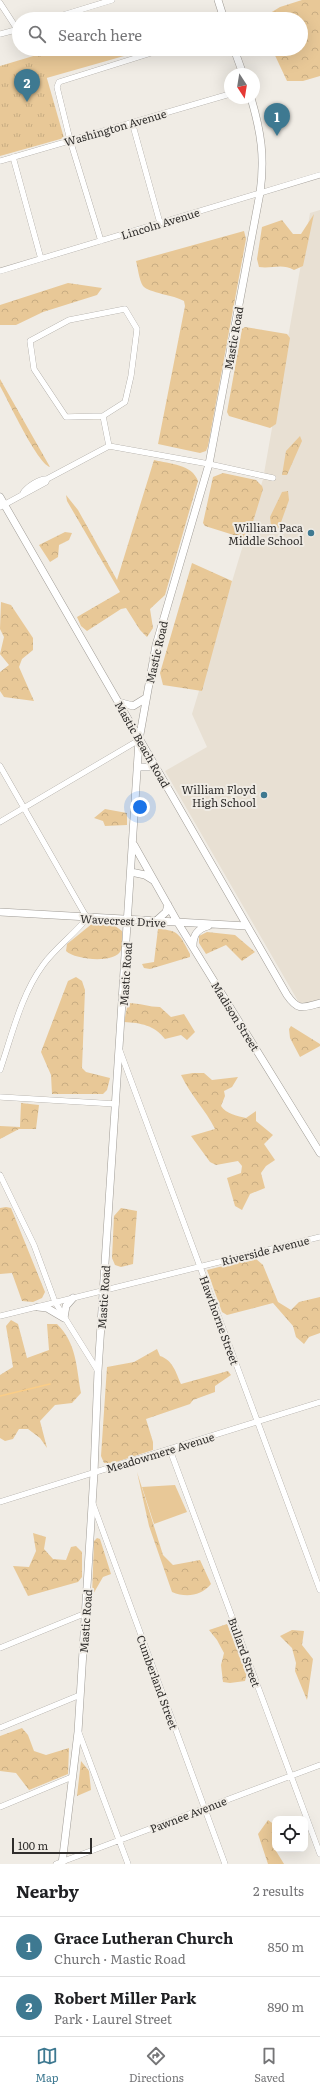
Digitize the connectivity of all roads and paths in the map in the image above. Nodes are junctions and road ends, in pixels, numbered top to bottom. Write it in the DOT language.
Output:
graph roads {
  1 [pos="112,0"];
  2 [pos="218,0"];
  3 [pos="0,3"];
  4 [pos="73,12"];
  5 [pos="222,12"];
  6 [pos="12,20"];
  7 [pos="12,31"];
  8 [pos="0,34"];
  9 [pos="142,56"];
  10 [pos="237,56"];
  11 [pos="241,68"];
  12 [pos="224,96"];
  13 [pos="253,104"];
  14 [pos="132,122"];
  15 [pos="70,140"];
  16 [pos="13,157"];
  17 [pos="0,161"];
  18 [pos="320,175"];
  19 [pos="260,193"];
  20 [pos="160,223"];
  21 [pos="101,241"];
  22 [pos="41,259"];
  23 [pos="0,271"];
  24 [pos="104,416"];
  25 [pos="109,446"];
  26 [pos="210,464"];
  27 [pos="273,478"];
  28 [pos="0,497"];
  29 [pos="2,506"];
  30 [pos="146,698"];
  31 [pos="118,702"];
  32 [pos="139,740"];
  33 [pos="0,766"];
  34 [pos="138,767"];
  35 [pos="156,767"];
  36 [pos="25,808"];
  37 [pos="0,822"];
  38 [pos="133,843"];
  39 [pos="132,872"];
  40 [pos="153,880"];
  41 [pos="168,905"];
  42 [pos="0,912"];
  43 [pos="87,918"];
  44 [pos="129,919"];
  45 [pos="156,921"];
  46 [pos="178,923"];
  47 [pos="212,925"];
  48 [pos="247,926"];
  49 [pos="194,947"];
  50 [pos="320,1003"];
  51 [pos="120,1050"];
  52 [pos="0,1070"];
  53 [pos="0,1097"];
  54 [pos="116,1104"];
  55 [pos="320,1153"];
  56 [pos="0,1175"];
  57 [pos="320,1237"];
  58 [pos="200,1266"];
  59 [pos="104,1290"];
  60 [pos="73,1298"];
  61 [pos="55,1302"];
  62 [pos="38,1307"];
  63 [pos="0,1316"];
  64 [pos="64,1318"];
  65 [pos="98,1372"];
  66 [pos="320,1402"];
  67 [pos="258,1422"];
  68 [pos="170,1450"];
  69 [pos="94,1473"];
  70 [pos="92,1500"];
  71 [pos="0,1502"];
  72 [pos="320,1590"];
  73 [pos="86,1613"];
  74 [pos="0,1648"];
  75 [pos="80,1695"];
  76 [pos="0,1728"];
  77 [pos="78,1732"];
  78 [pos="320,1765"];
  79 [pos="291,1776"];
  80 [pos="72,1778"];
  81 [pos="0,1807"];
  82 [pos="204,1808"];
  83 [pos="119,1840"];
  84 [pos="320,1854"];
  85 [pos="60,1863"];
  86 [pos="128,1864"];
  87 [pos="225,1864"];
  1 -- 4 [label="street"];
  2 -- 5 [label="main road"];
  3 -- 6 [label="street"];
  7 -- 8 [label="street"];
  9 -- 15 [label="street"];
  10 -- 11 [label="main road"];
  12 -- 14 [label="street, Washington Avenue"];
  13 -- 19 [label="main road, Mastic Road"];
  14 -- 15 [label="street, Washington Avenue"];
  14 -- 20 [label="street"];
  15 -- 16 [label="street, Washington Avenue"];
  15 -- 21 [label="street"];
  16 -- 17 [label="street, Washington Avenue"];
  16 -- 22 [label="street"];
  18 -- 19 [label="street, Lincoln Avenue"];
  19 -- 20 [label="street, Lincoln Avenue"];
  19 -- 26 [label="main road, Mastic Road"];
  20 -- 21 [label="street, Lincoln Avenue"];
  21 -- 22 [label="street, Lincoln Avenue"];
  22 -- 23 [label="street, Lincoln Avenue"];
  24 -- 24 [label="street"];
  24 -- 25 [label="street"];
  25 -- 26 [label="street"];
  25 -- 29 [label="street"];
  26 -- 27 [label="street"];
  26 -- 30 [label="main road, Mastic Road"];
  28 -- 29 [label="main road, Mastic Beach Road"];
  29 -- 31 [label="main road, Mastic Beach Road"];
  30 -- 31 [label="main road"];
  30 -- 32 [label="main road, Mastic Road"];
  31 -- 32 [label="main road, Mastic Beach Road"];
  32 -- 34 [label="main road, Mastic Road"];
  32 -- 35 [label="main road, Mastic Beach Road"];
  32 -- 36 [label="street"];
  33 -- 36 [label="street"];
  34 -- 35 [label="main road"];
  34 -- 38 [label="main road, Mastic Road"];
  35 -- 48 [label="main road, Mastic Beach Road"];
  36 -- 37 [label="street"];
  36 -- 43 [label="street"];
  38 -- 39 [label="main road, Mastic Road"];
  38 -- 40 [label="main road, Madison Street"];
  39 -- 40 [label="main road"];
  39 -- 44 [label="main road, Mastic Road"];
  40 -- 41 [label="main road, Madison Street"];
  41 -- 45 [label="main road"];
  41 -- 46 [label="main road, Madison Street"];
  42 -- 43 [label="main road, Wavecrest Drive"];
  43 -- 44 [label="main road, Wavecrest Drive"];
  43 -- 52 [label="street"];
  44 -- 45 [label="main road, Wavecrest Drive"];
  44 -- 51 [label="main road, Mastic Road"];
  45 -- 46 [label="main road, Wavecrest Drive"];
  46 -- 47 [label="main road, Wavecrest Drive"];
  46 -- 49 [label="main road, Madison Street"];
  47 -- 48 [label="main road, Wavecrest Drive"];
  47 -- 49 [label="main road"];
  48 -- 50 [label="main road, Mastic Beach Road"];
  49 -- 55 [label="main road, Madison Street"];
  51 -- 54 [label="main road, Mastic Road"];
  51 -- 58 [label="street, Hawthorne Street"];
  53 -- 54 [label="street"];
  54 -- 59 [label="main road, Mastic Road"];
  56 -- 61 [label="street"];
  57 -- 58 [label="street, Riverside Avenue"];
  58 -- 59 [label="street, Riverside Avenue"];
  58 -- 67 [label="street, Hawthorne Street"];
  59 -- 60 [label="street, Riverside Avenue"];
  59 -- 65 [label="main road, Mastic Road"];
  60 -- 61 [label="street, Riverside Avenue"];
  60 -- 64 [label="main road"];
  61 -- 62 [label="street, Riverside Avenue"];
  61 -- 64 [label="street"];
  62 -- 63 [label="street, Riverside Avenue"];
  62 -- 64 [label="main road"];
  64 -- 65 [label="street"];
  65 -- 69 [label="main road, Mastic Road"];
  66 -- 67 [label="street, Meadowmere Avenue"];
  67 -- 68 [label="street, Meadowmere Avenue"];
  67 -- 72 [label="street, Hawthorne Street"];
  68 -- 69 [label="street, Meadowmere Avenue"];
  68 -- 79 [label="street, Bullard Street"];
  69 -- 70 [label="main road, Mastic Road"];
  69 -- 71 [label="street, Meadowmere Avenue"];
  70 -- 73 [label="main road, Mastic Road"];
  70 -- 82 [label="street, Cumberland Street"];
  73 -- 74 [label="street"];
  73 -- 75 [label="main road, Mastic Road"];
  75 -- 76 [label="street"];
  75 -- 77 [label="main road, Mastic Road"];
  77 -- 80 [label="main road, Mastic Road"];
  77 -- 83 [label="street"];
  78 -- 79 [label="street, Pawnee Avenue"];
  79 -- 82 [label="street, Pawnee Avenue"];
  79 -- 84 [label="street, Bullard Street"];
  80 -- 81 [label="street"];
  80 -- 85 [label="main road, Mastic Road"];
  82 -- 83 [label="street, Pawnee Avenue"];
  82 -- 87 [label="street, Cumberland Street"];
  83 -- 85 [label="street, Pawnee Avenue"];
  83 -- 86 [label="street"];
}
